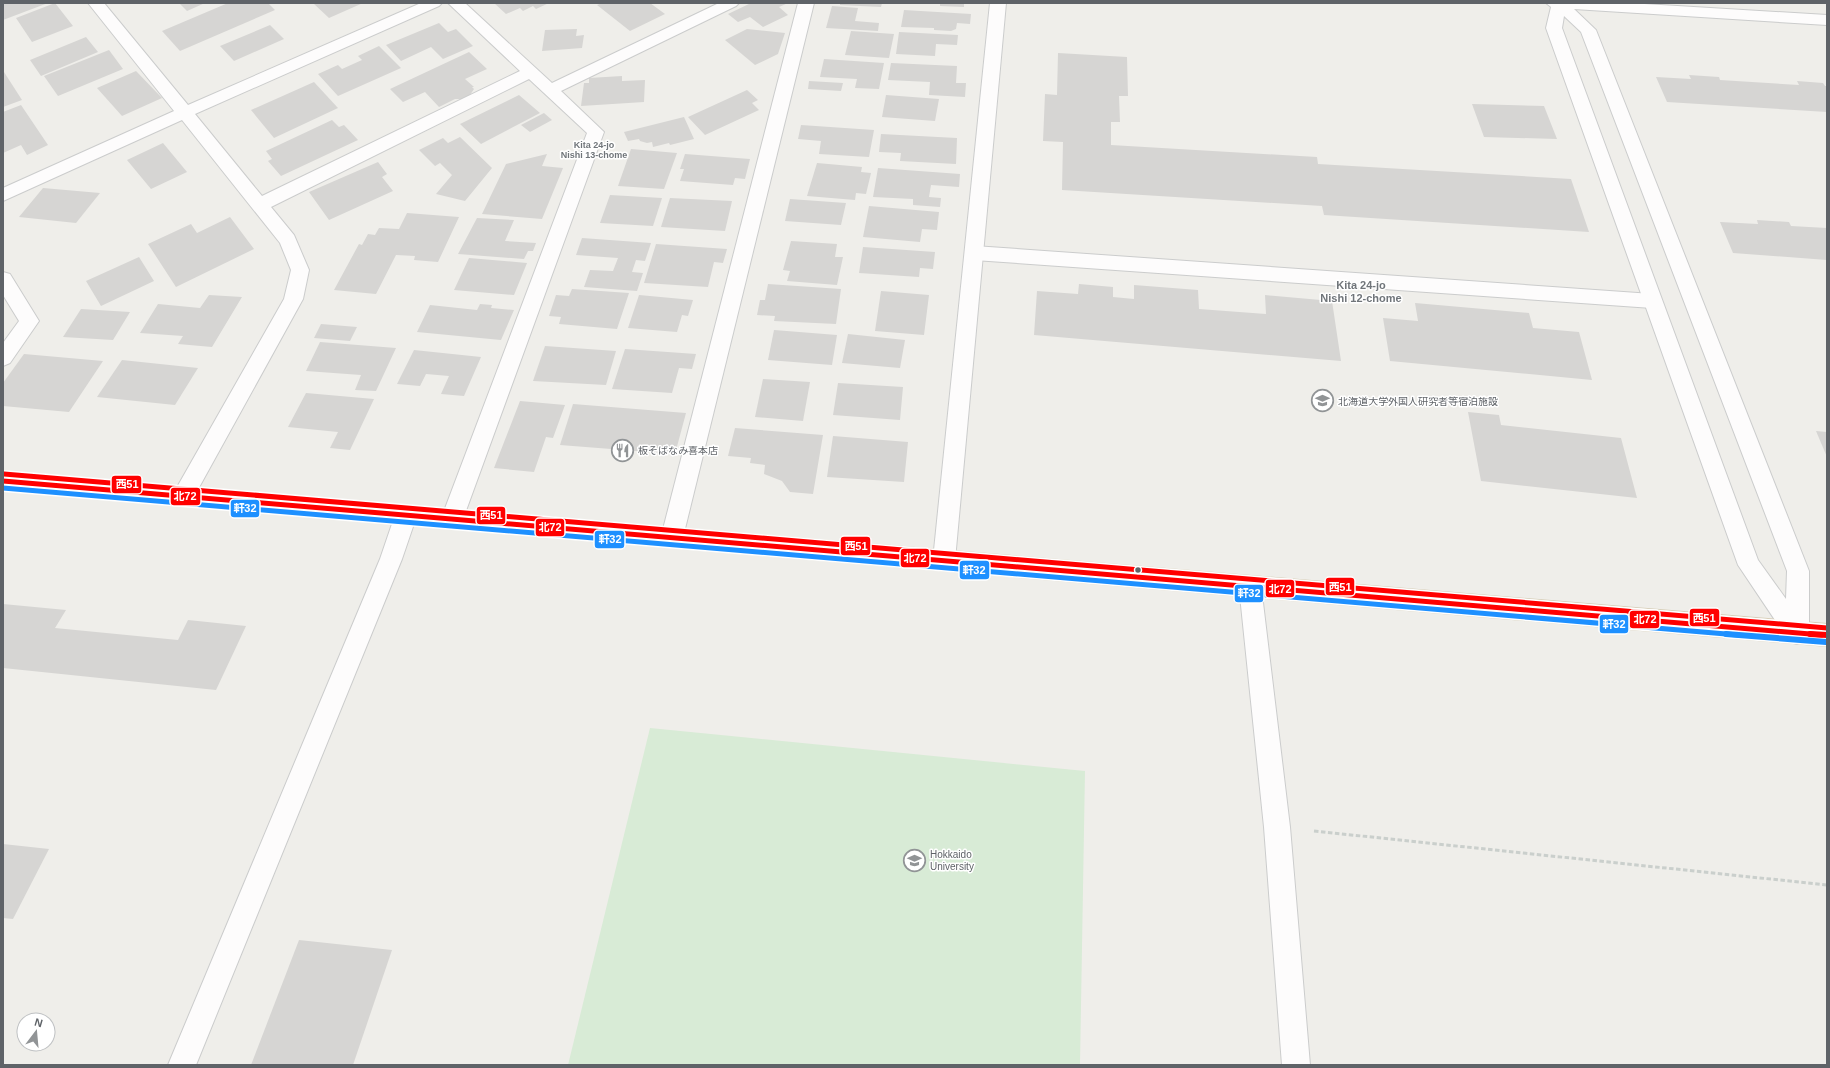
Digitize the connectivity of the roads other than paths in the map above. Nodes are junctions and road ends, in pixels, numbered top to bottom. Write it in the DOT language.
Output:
graph roads {
  1 [pos="96,3"];
  2 [pos="396,3"];
  3 [pos="434,3"];
  4 [pos="456,3"];
  5 [pos="730,3"];
  6 [pos="806,3"];
  7 [pos="998,3"];
  8 [pos="1555,3"];
  9 [pos="408,15"];
  10 [pos="1827,20"];
  11 [pos="531,72"];
  12 [pos="552,89"];
  13 [pos="184,113"];
  14 [pos="3,195"];
  15 [pos="260,205"];
  16 [pos="974,253"];
  17 [pos="3,279"];
  18 [pos="1652,301"];
  19 [pos="3,358"];
  20 [pos="3,481"];
  21 [pos="182,496"];
  22 [pos="406,515"];
  23 [pos="452,519"];
  24 [pos="672,537"];
  25 [pos="944,560"];
  26 [pos="1250,586"];
  27 [pos="1797,633"];
  28 [pos="1827,635"];
  29 [pos="182,1065"];
  30 [pos="1296,1065"];
  1 -- 13 [label="street"];
  2 -- 9 [label="street"];
  3 -- 9 [label="street"];
  4 -- 11 [label="street"];
  5 -- 12 [label="street"];
  6 -- 24 [label="street"];
  7 -- 16 [label="street"];
  8 -- 10 [label="street"];
  8 -- 18 [label="street"];
  8 -- 27 [label="street"];
  9 -- 13 [label="street"];
  11 -- 12 [label="street"];
  11 -- 15 [label="street"];
  12 -- 23 [label="street"];
  13 -- 14 [label="street"];
  13 -- 15 [label="street"];
  15 -- 21 [label="street"];
  16 -- 18 [label="street"];
  16 -- 25 [label="street"];
  17 -- 19 [label="street"];
  18 -- 27 [label="street"];
  20 -- 21 [label="main road"];
  21 -- 22 [label="main road"];
  22 -- 23 [label="main road"];
  22 -- 29 [label="street"];
  23 -- 24 [label="main road"];
  24 -- 25 [label="main road"];
  25 -- 26 [label="main road"];
  26 -- 27 [label="main road"];
  26 -- 30 [label="street"];
  27 -- 28 [label="main road"];
}
